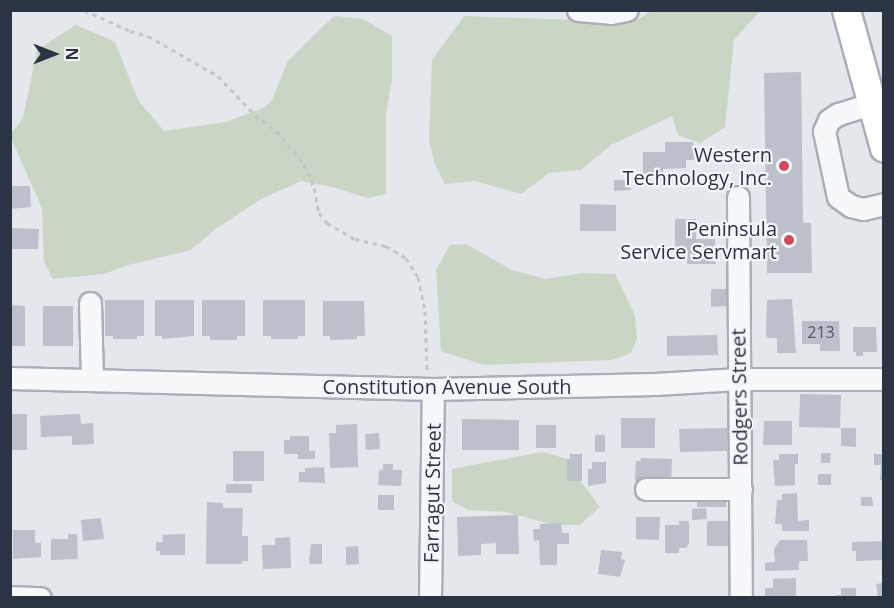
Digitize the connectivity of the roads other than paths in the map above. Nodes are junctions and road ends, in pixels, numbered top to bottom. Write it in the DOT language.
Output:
graph roads {
  1 [pos="578,10"];
  2 [pos="627,10"];
  3 [pos="846,10"];
  4 [pos="871,104"];
  5 [pos="884,148"];
  6 [pos="738,197"];
  7 [pos="884,204"];
  8 [pos="90,303"];
  9 [pos="10,378"];
  10 [pos="738,379"];
  11 [pos="884,379"];
  12 [pos="92,380"];
  13 [pos="434,389"];
  14 [pos="646,489"];
  15 [pos="741,489"];
  16 [pos="10,597"];
  17 [pos="40,597"];
  18 [pos="430,597"];
  19 [pos="741,597"];
  1 -- 2 [label="street"];
  3 -- 4 [label="main road"];
  4 -- 5 [label="main road"];
  4 -- 7 [label="street"];
  6 -- 10 [label="street, Rodgers Street"];
  8 -- 12 [label="street"];
  9 -- 12 [label="street, Constitution Avenue South"];
  10 -- 11 [label="street, Constitution Avenue South"];
  10 -- 13 [label="street, Constitution Avenue South"];
  10 -- 15 [label="street, Rodgers Street"];
  12 -- 13 [label="street, Constitution Avenue South"];
  13 -- 18 [label="street, Farragut Street"];
  14 -- 15 [label="street"];
  15 -- 19 [label="street, Rodgers Street"];
  16 -- 17 [label="street"];
}
